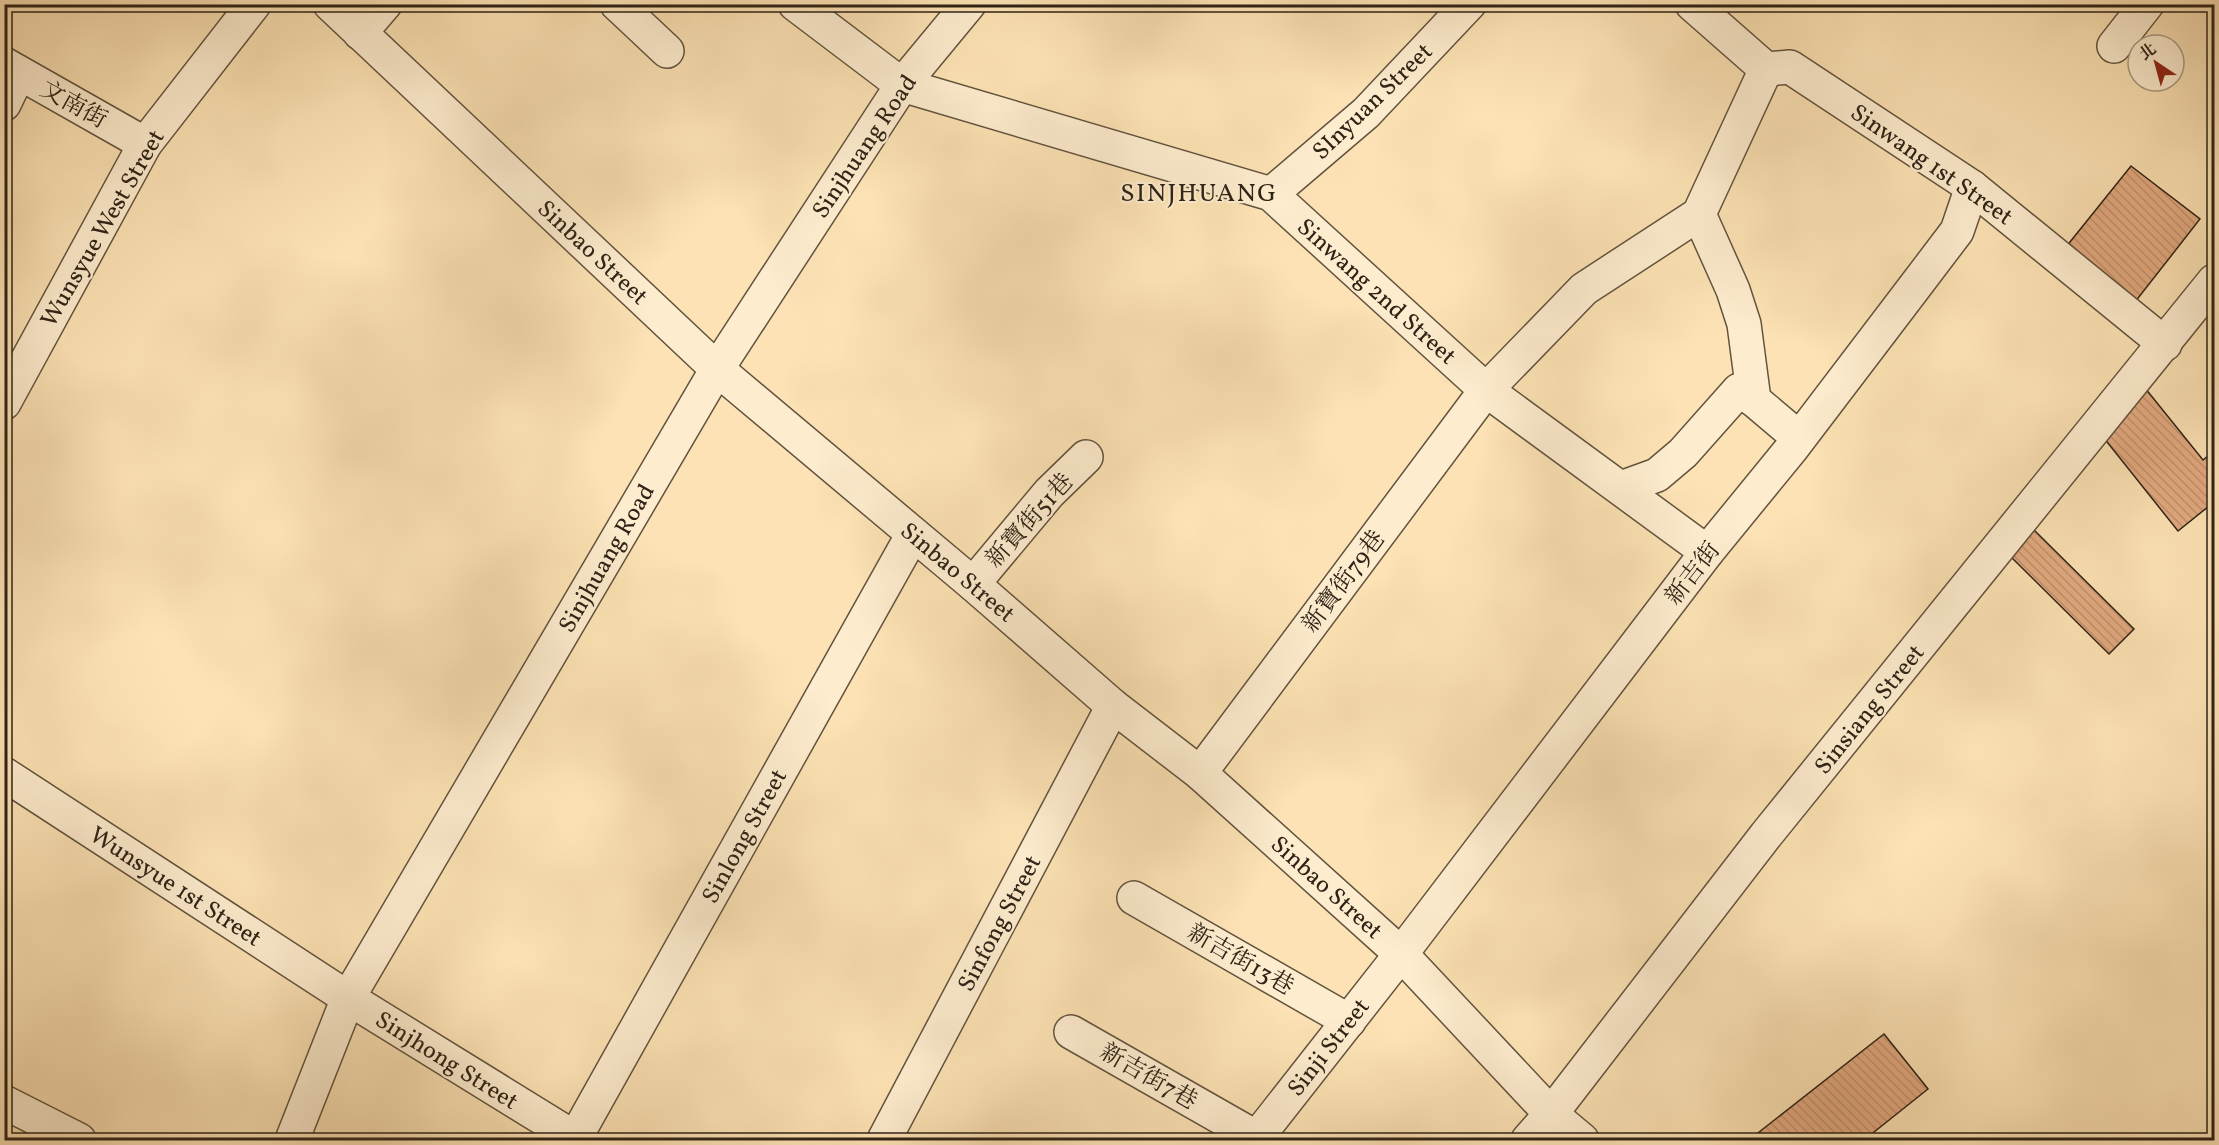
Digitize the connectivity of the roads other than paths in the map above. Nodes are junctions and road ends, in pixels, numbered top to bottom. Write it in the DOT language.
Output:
graph roads {
  1 [pos="254,4"];
  2 [pos="385,4"];
  3 [pos="617,4"];
  4 [pos="795,4"];
  5 [pos="969,4"];
  6 [pos="1469,4"];
  7 [pos="2147,4"];
  8 [pos="331,5"];
  9 [pos="1701,7"];
  10 [pos="360,33"];
  11 [pos="2114,46"];
  12 [pos="667,51"];
  13 [pos="12,68"];
  14 [pos="1766,69"];
  15 [pos="902,85"];
  16 [pos="4,104"];
  17 [pos="145,144"];
  18 [pos="1972,187"];
  19 [pos="1271,194"];
  20 [pos="1699,214"];
  21 [pos="2214,281"];
  22 [pos="2165,344"];
  23 [pos="717,369"];
  24 [pos="1486,390"];
  25 [pos="1754,400"];
  26 [pos="4,403"];
  27 [pos="1799,438"];
  28 [pos="1086,457"];
  29 [pos="1621,488"];
  30 [pos="913,534"];
  31 [pos="1707,552"];
  32 [pos="973,584"];
  33 [pos="1113,706"];
  34 [pos="1200,772"];
  35 [pos="4,774"];
  36 [pos="1134,898"];
  37 [pos="1401,954"];
  38 [pos="348,998"];
  39 [pos="1349,1021"];
  40 [pos="1071,1032"];
  41 [pos="4,1102"];
  42 [pos="1551,1114"];
  43 [pos="1256,1139"];
  44 [pos="79,1140"];
  45 [pos="292,1140"];
  46 [pos="575,1140"];
  47 [pos="884,1140"];
  48 [pos="1528,1140"];
  49 [pos="1582,1140"];
  1 -- 17 [label="street, Wunsyue West Street"];
  2 -- 10 [label="street"];
  3 -- 12 [label="street"];
  4 -- 15 [label="street"];
  5 -- 15 [label="street, Sinjhuang Road"];
  6 -- 19 [label="street, SInyuan Street"];
  7 -- 11 [label="street"];
  8 -- 10 [label="street, Sinbao Street"];
  9 -- 14 [label="street"];
  10 -- 23 [label="street, Sinbao Street"];
  13 -- 16 [label="street"];
  13 -- 17 [label="street, 文南街"];
  14 -- 18 [label="street, Sinwang 1st Street"];
  14 -- 20 [label="street"];
  15 -- 19 [label="street, Sinwang 2nd Street"];
  15 -- 23 [label="street, Sinjhuang Road"];
  17 -- 26 [label="street, Wunsyue West Street"];
  18 -- 22 [label="street, Sinwang 1st Street"];
  18 -- 27 [label="street, 新吉街"];
  19 -- 24 [label="street, Sinwang 2nd Street"];
  20 -- 24 [label="street, 新寶街79巷"];
  20 -- 25 [label="street"];
  21 -- 22 [label="street, Sinsiang Street"];
  22 -- 42 [label="street, Sinsiang Street"];
  23 -- 30 [label="street, Sinbao Street"];
  23 -- 38 [label="street, Sinjhuang Road"];
  24 -- 29 [label="street, Sinwang 2nd Street"];
  24 -- 34 [label="street, 新寶街79巷"];
  25 -- 27 [label="street"];
  25 -- 29 [label="street"];
  27 -- 31 [label="street, 新吉街"];
  28 -- 32 [label="street, 新寶街51巷"];
  29 -- 31 [label="street, Sinwang 2nd Street"];
  30 -- 32 [label="street, Sinbao Street"];
  30 -- 46 [label="street, Sinlong Street"];
  31 -- 37 [label="street, 新吉街"];
  32 -- 33 [label="street, Sinbao Street"];
  33 -- 34 [label="street, Sinbao Street"];
  33 -- 47 [label="street, Sinfong Street"];
  34 -- 37 [label="street, Sinbao Street"];
  35 -- 38 [label="street, Wunsyue 1st Street"];
  36 -- 39 [label="street, 新吉街13巷"];
  37 -- 39 [label="street, Sinji Street"];
  37 -- 42 [label="street, Sinbao Street"];
  38 -- 45 [label="street, Sinjhuang Road"];
  38 -- 46 [label="street, Sinjhong Street"];
  39 -- 43 [label="street, Sinji Street"];
  40 -- 43 [label="street, 新吉街7巷"];
  41 -- 44 [label="street"];
  42 -- 48 [label="street, Sinsiang Street"];
  42 -- 49 [label="street, Sinbao Street"];
}
